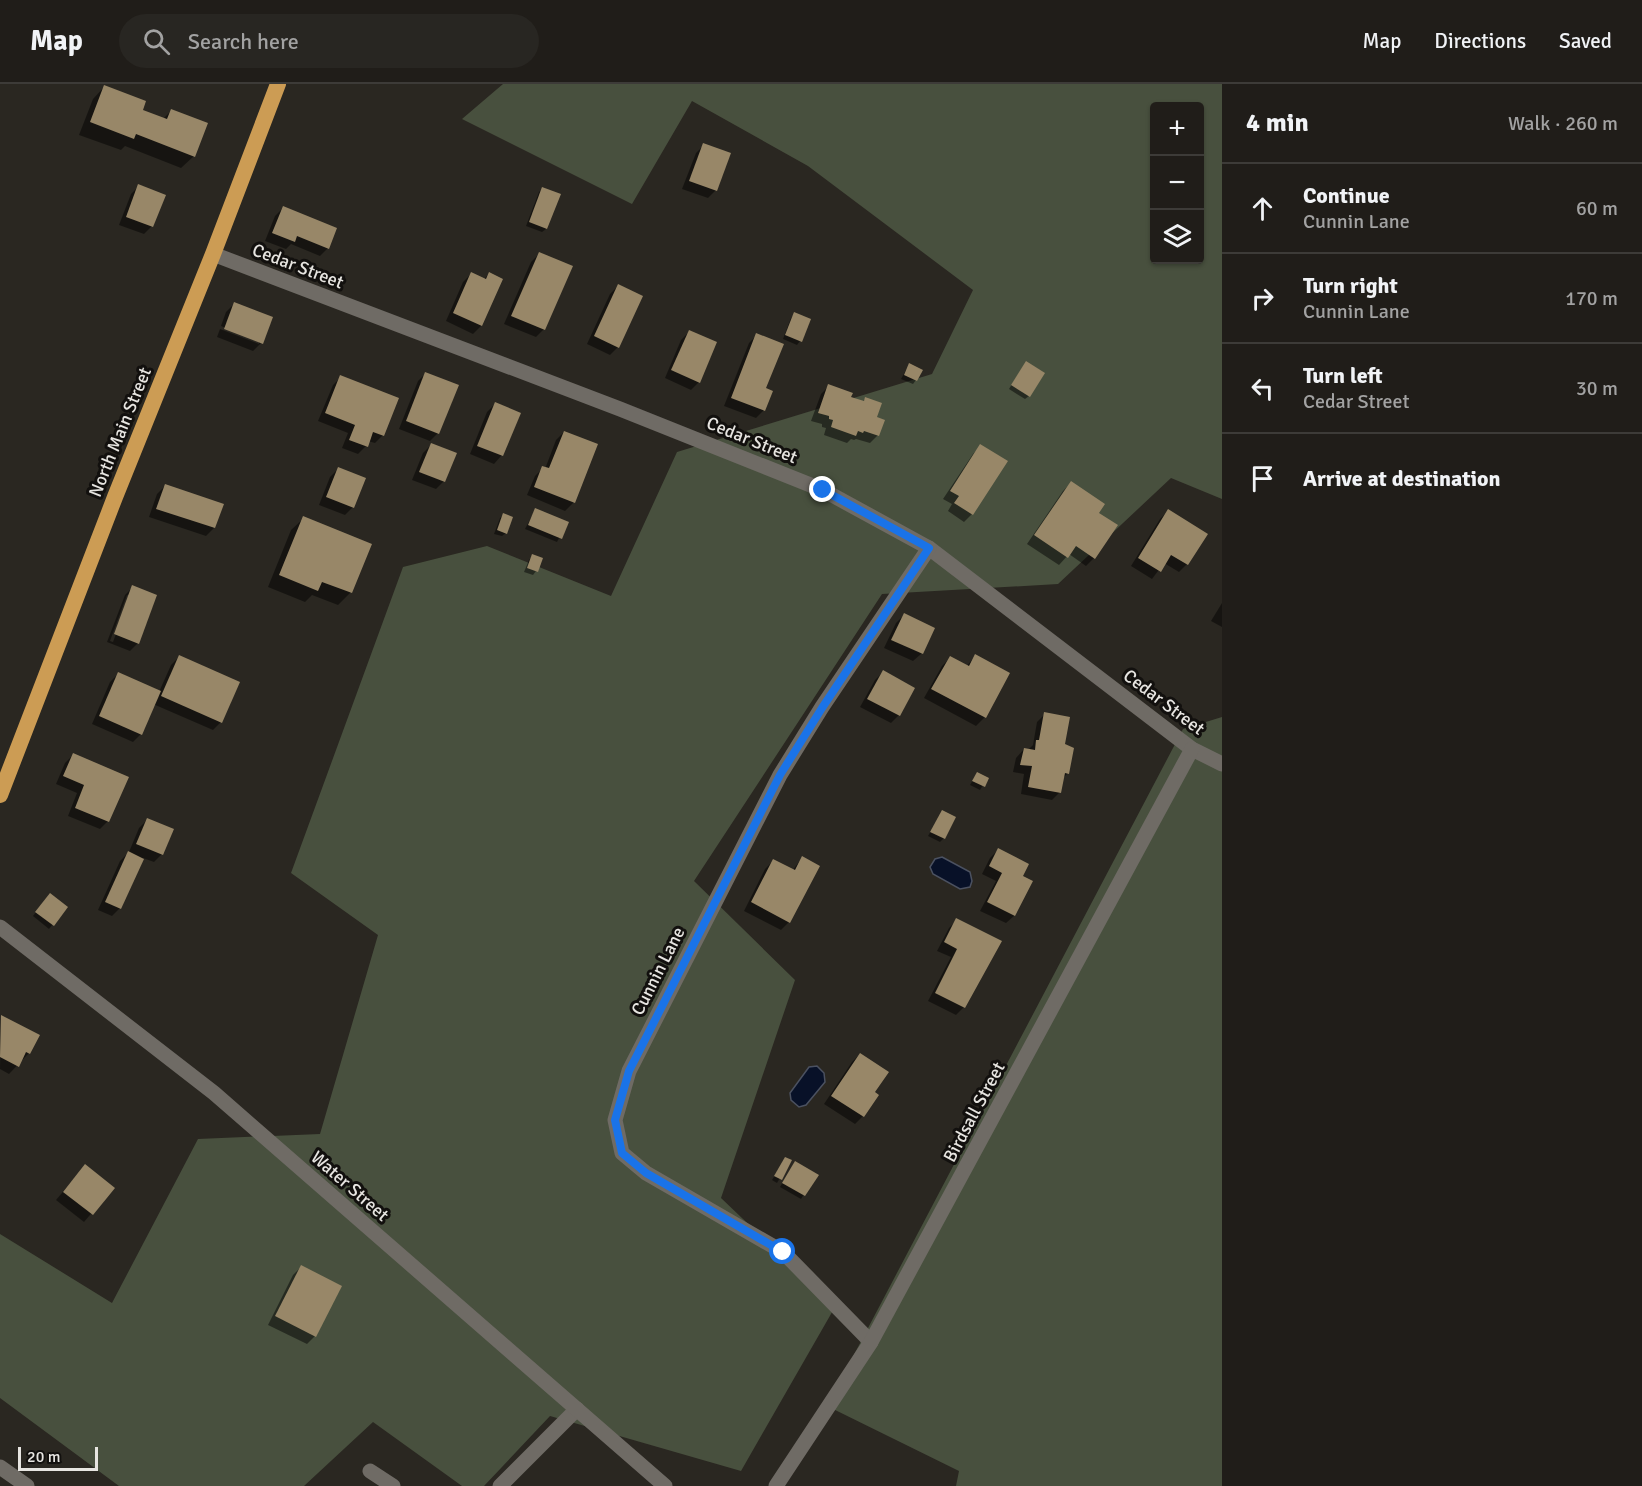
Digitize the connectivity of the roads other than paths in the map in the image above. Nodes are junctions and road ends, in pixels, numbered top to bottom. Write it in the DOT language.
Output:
graph roads {
  1 [pos="278,84"];
  2 [pos="213,254"];
  3 [pos="929,548"];
  4 [pos="1192,749"];
  5 [pos="1222,764"];
  6 [pos="0,795"];
  7 [pos="0,927"];
  8 [pos="871,1342"];
  9 [pos="577,1409"];
  10 [pos="0,1467"];
  11 [pos="370,1471"];
  12 [pos="27,1486"];
  13 [pos="393,1486"];
  14 [pos="500,1486"];
  15 [pos="665,1486"];
  16 [pos="776,1486"];
  1 -- 2 [label="highway, North Main Street"];
  2 -- 3 [label="street, Cedar Street"];
  2 -- 6 [label="highway, North Main Street"];
  3 -- 4 [label="street, Cedar Street"];
  3 -- 8 [label="street, Cunnin Lane"];
  4 -- 5 [label="street, Cedar Street"];
  4 -- 8 [label="street, Birdsall Street"];
  7 -- 9 [label="street, Water Street"];
  8 -- 16 [label="street, Birdsall Street"];
  9 -- 14 [label="street"];
  9 -- 15 [label="street, Water Street"];
  10 -- 12 [label="street"];
  11 -- 13 [label="street"];
}
